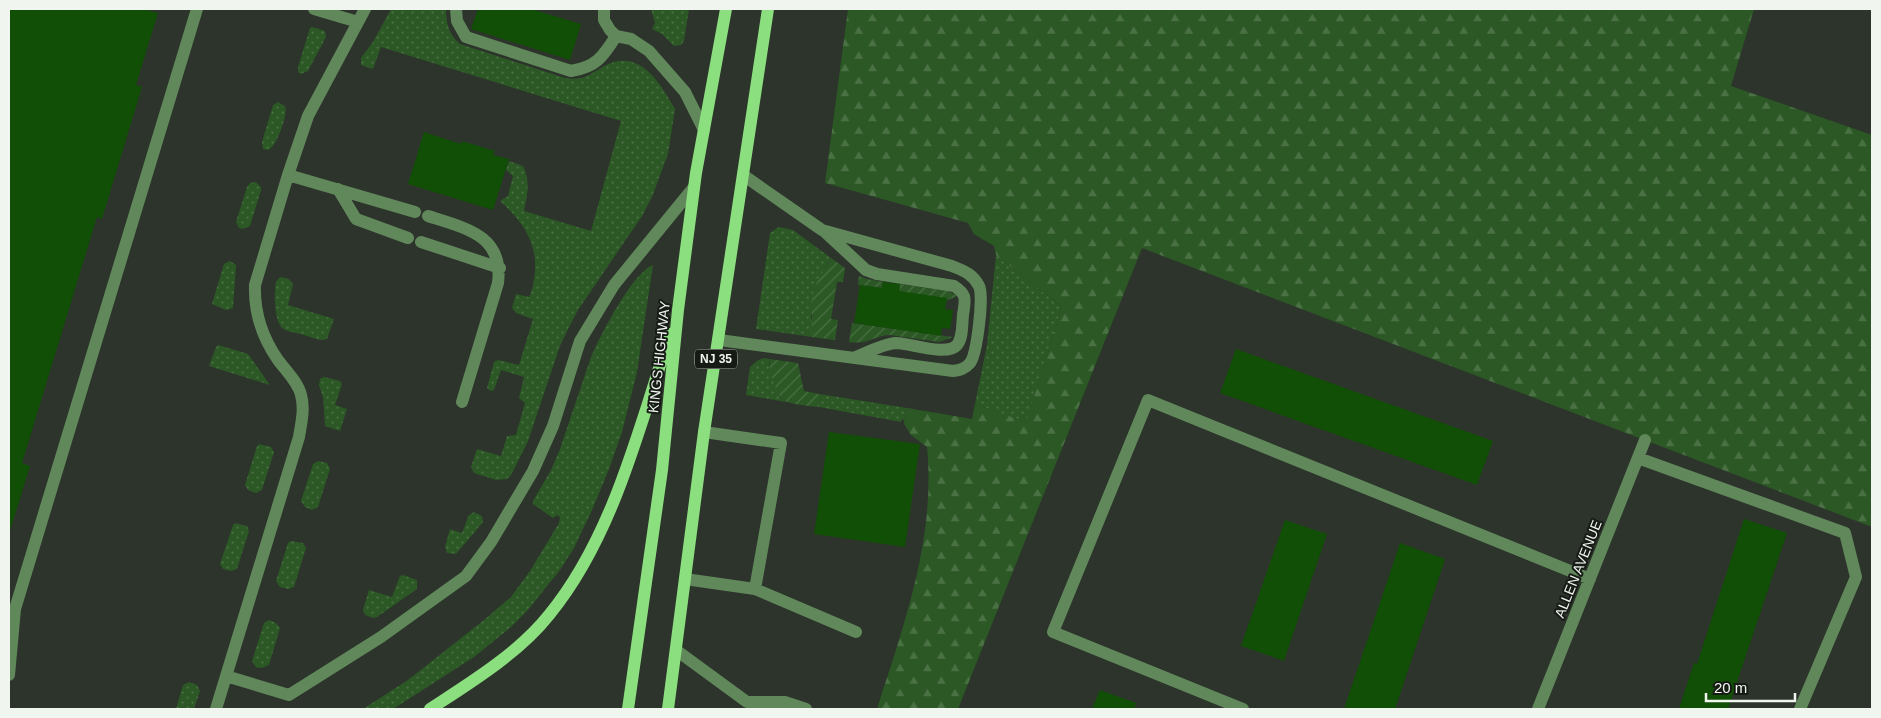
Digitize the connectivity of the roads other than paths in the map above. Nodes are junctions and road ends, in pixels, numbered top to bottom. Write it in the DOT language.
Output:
graph roads {
  1 [pos="197,9"];
  2 [pos="314,9"];
  3 [pos="365,9"];
  4 [pos="456,9"];
  5 [pos="604,9"];
  6 [pos="726,9"];
  7 [pos="768,9"];
  8 [pos="358,22"];
  9 [pos="616,36"];
  10 [pos="704,130"];
  11 [pos="288,175"];
  12 [pos="743,175"];
  13 [pos="694,187"];
  14 [pos="338,189"];
  15 [pos="415,212"];
  16 [pos="428,216"];
  17 [pos="822,230"];
  18 [pos="408,238"];
  19 [pos="421,242"];
  20 [pos="500,268"];
  21 [pos="678,310"];
  22 [pos="719,340"];
  23 [pos="853,358"];
  24 [pos="462,402"];
  25 [pos="704,432"];
  26 [pos="1645,440"];
  27 [pos="1638,458"];
  28 [pos="685,579"];
  29 [pos="1590,579"];
  30 [pos="755,589"];
  31 [pos="856,632"];
  32 [pos="676,650"];
  33 [pos="9,675"];
  34 [pos="226,676"];
  35 [pos="216,709"];
  36 [pos="430,709"];
  37 [pos="628,709"];
  38 [pos="668,709"];
  39 [pos="806,709"];
  40 [pos="1243,709"];
  41 [pos="1538,709"];
  42 [pos="1800,709"];
  1 -- 33 [label="street"];
  2 -- 8 [label="street"];
  3 -- 8 [label="street"];
  4 -- 9 [label="street"];
  5 -- 9 [label="street"];
  6 -- 10 [label="main road, KINGS HIGHWAY / NJ 35"];
  7 -- 12 [label="main road, NJ 35"];
  8 -- 11 [label="street"];
  9 -- 10 [label="street"];
  10 -- 13 [label="main road, KINGS HIGHWAY / NJ 35"];
  11 -- 14 [label="street"];
  11 -- 34 [label="street"];
  12 -- 17 [label="street"];
  12 -- 22 [label="main road, NJ 35"];
  13 -- 21 [label="main road, KINGS HIGHWAY / NJ 35"];
  13 -- 34 [label="street"];
  14 -- 15 [label="street"];
  14 -- 18 [label="street"];
  16 -- 20 [label="street"];
  17 -- 23 [label="street"];
  17 -- 23 [label="street"];
  19 -- 20 [label="street"];
  20 -- 24 [label="street"];
  21 -- 36 [label="main road"];
  21 -- 37 [label="main road, KINGS HIGHWAY / NJ 35"];
  22 -- 23 [label="street"];
  22 -- 25 [label="main road, NJ 35"];
  25 -- 28 [label="main road, NJ 35"];
  25 -- 30 [label="street"];
  26 -- 27 [label="street, ALLEN AVENUE"];
  27 -- 29 [label="street, ALLEN AVENUE"];
  27 -- 42 [label="street"];
  28 -- 30 [label="street"];
  28 -- 32 [label="main road, NJ 35"];
  29 -- 40 [label="street"];
  29 -- 41 [label="street, ALLEN AVENUE"];
  30 -- 31 [label="street"];
  32 -- 38 [label="main road, NJ 35"];
  32 -- 39 [label="street"];
  34 -- 35 [label="street"];
}
